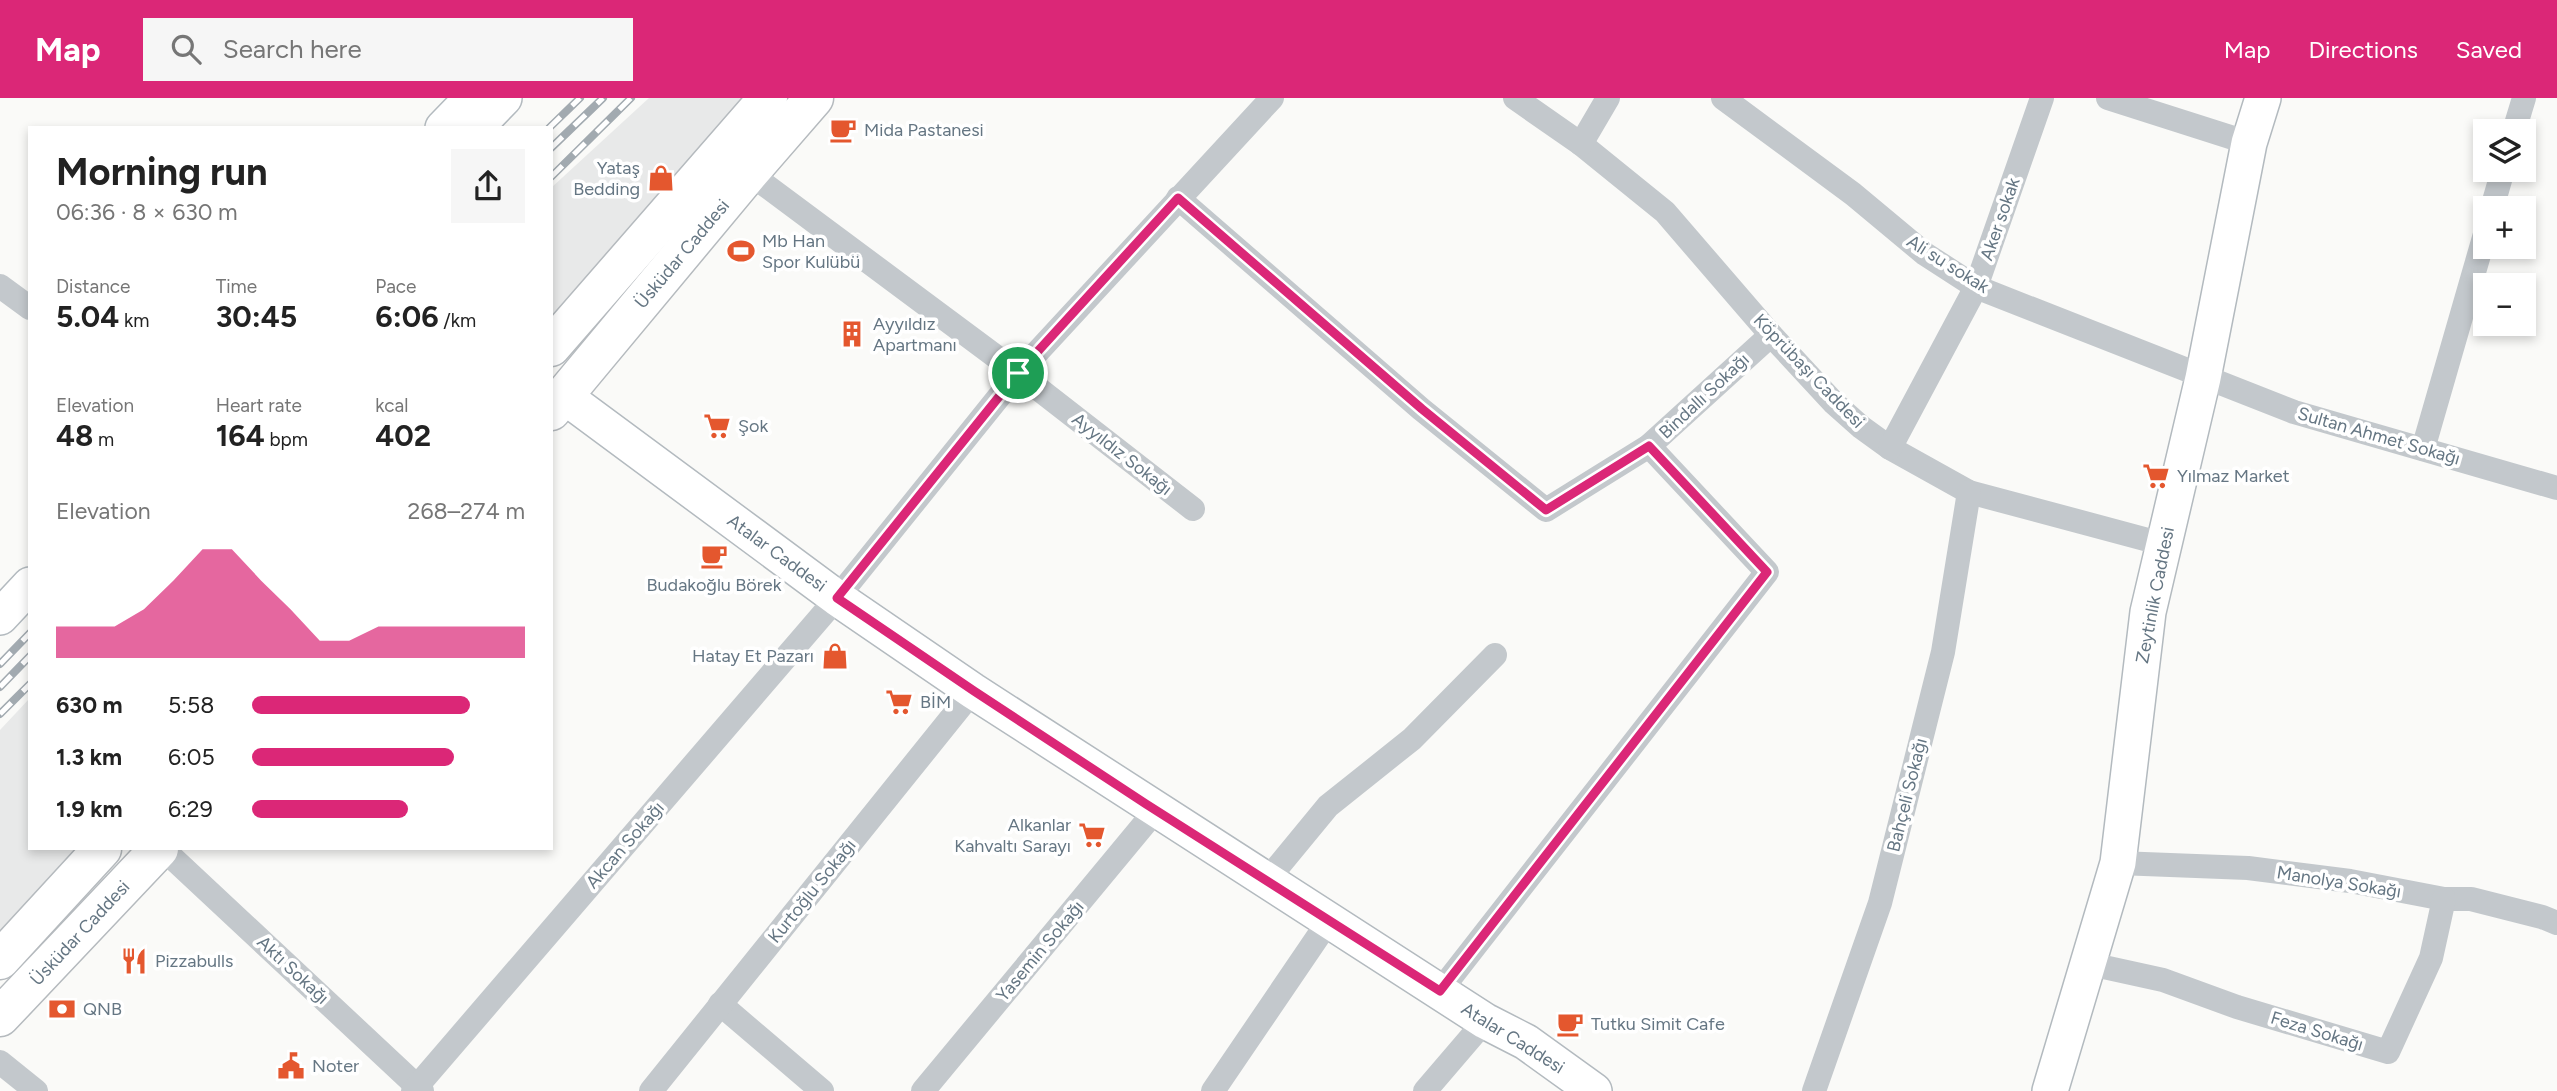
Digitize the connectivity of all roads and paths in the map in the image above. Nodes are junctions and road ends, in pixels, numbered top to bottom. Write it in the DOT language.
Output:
graph roads {
  1 [pos="472,98"];
  2 [pos="504,98"];
  3 [pos="768,98"];
  4 [pos="814,98"];
  5 [pos="1272,98"];
  6 [pos="1515,98"];
  7 [pos="1608,98"];
  8 [pos="1723,98"];
  9 [pos="2042,98"];
  10 [pos="2108,98"];
  11 [pos="2263,98"];
  12 [pos="2524,98"];
  13 [pos="2518,119"];
  14 [pos="445,126"];
  15 [pos="477,126"];
  16 [pos="2249,143"];
  17 [pos="1581,144"];
  18 [pos="749,173"];
  19 [pos="1178,198"];
  20 [pos="2478,259"];
  21 [pos="0,286"];
  22 [pos="1976,287"];
  23 [pos="28,307"];
  24 [pos="1771,335"];
  25 [pos="553,345"];
  26 [pos="1018,373"];
  27 [pos="2203,378"];
  28 [pos="555,398"];
  29 [pos="1649,446"];
  30 [pos="1890,448"];
  31 [pos="2423,449"];
  32 [pos="2557,488"];
  33 [pos="1969,492"];
  34 [pos="1193,509"];
  35 [pos="2163,544"];
  36 [pos="28,587"];
  37 [pos="837,598"];
  38 [pos="0,617"];
  39 [pos="1495,655"];
  40 [pos="974,691"];
  41 [pos="1156,810"];
  42 [pos="101,850"];
  43 [pos="160,850"];
  44 [pos="162,850"];
  45 [pos="2118,863"];
  46 [pos="1268,880"];
  47 [pos="2444,899"];
  48 [pos="1330,919"];
  49 [pos="2557,923"];
  50 [pos="0,960"];
  51 [pos="2090,964"];
  52 [pos="1440,991"];
  53 [pos="720,1004"];
  54 [pos="0,1017"];
  55 [pos="1485,1021"];
  56 [pos="0,1062"];
  57 [pos="417,1089"];
  58 [pos="36,1091"];
  59 [pos="651,1091"];
  60 [pos="822,1091"];
  61 [pos="923,1091"];
  62 [pos="1213,1091"];
  63 [pos="1425,1091"];
  64 [pos="1594,1091"];
  65 [pos="1814,1091"];
  66 [pos="2050,1091"];
  1 -- 14 [label="street"];
  2 -- 15 [label="street"];
  3 -- 25 [label="main road, Üsküdar Caddesi"];
  4 -- 18 [label="main road, Üsküdar Caddesi"];
  5 -- 19 [label="street, Akcan Sokağı"];
  6 -- 17 [label="street, Köprübaşı Caddesi"];
  7 -- 17 [label="street"];
  8 -- 22 [label="street, Ali su sokak"];
  9 -- 22 [label="street, Aker sokak"];
  10 -- 16 [label="street"];
  11 -- 16 [label="street, Zeytinlik Caddesi"];
  12 -- 13 [label="street"];
  16 -- 27 [label="street, Zeytinlik Caddesi"];
  17 -- 24 [label="street, Köprübaşı Caddesi"];
  18 -- 26 [label="street, Ayyıldız Sokağı"];
  18 -- 28 [label="main road, Üsküdar Caddesi"];
  19 -- 26 [label="street, Akcan Sokağı"];
  19 -- 29 [label="street, Bindallı Sokağı"];
  20 -- 31 [label="street"];
  21 -- 23 [label="street"];
  22 -- 27 [label="street, Ali su sokak"];
  22 -- 30 [label="street, Aker sokak"];
  24 -- 29 [label="street, Bindallı Sokağı"];
  24 -- 30 [label="street, Köprübaşı Caddesi"];
  26 -- 34 [label="street, Ayyıldız Sokağı"];
  26 -- 37 [label="street, Akcan Sokağı"];
  27 -- 31 [label="street, Sultan Ahmet Sokağı"];
  27 -- 35 [label="street, Zeytinlik Caddesi"];
  28 -- 37 [label="street, Atalar Caddesi"];
  29 -- 52 [label="street"];
  30 -- 33 [label="street, Köprübaşı Caddesi"];
  31 -- 32 [label="street, Sultan Ahmet Sokağı"];
  33 -- 35 [label="street, Köprübaşı Caddesi"];
  33 -- 65 [label="street, Bahçeli Sokağı"];
  35 -- 45 [label="street, Zeytinlik Caddesi"];
  36 -- 38 [label="street"];
  37 -- 40 [label="street, Atalar Caddesi"];
  37 -- 57 [label="street, Akcan Sokağı"];
  39 -- 46 [label="street"];
  40 -- 41 [label="street, Atalar Caddesi"];
  40 -- 53 [label="street, Kurtoğlu Sokağı"];
  41 -- 46 [label="street, Atalar Caddesi"];
  41 -- 61 [label="street, Yasemin Sokağı"];
  42 -- 50 [label="main road"];
  43 -- 54 [label="main road, Üsküdar Caddesi"];
  44 -- 57 [label="street, Aktı Sokağı"];
  45 -- 47 [label="street, Manolya Sokağı"];
  45 -- 51 [label="street, Zeytinlik Caddesi"];
  46 -- 48 [label="street, Atalar Caddesi"];
  47 -- 49 [label="street, Manolya Sokağı"];
  47 -- 51 [label="street, Feza Sokağı"];
  48 -- 52 [label="street, Atalar Caddesi"];
  48 -- 62 [label="street"];
  51 -- 66 [label="street, Zeytinlik Caddesi"];
  52 -- 55 [label="street, Atalar Caddesi"];
  53 -- 59 [label="street, Kurtoğlu Sokağı"];
  53 -- 60 [label="street"];
  55 -- 63 [label="street"];
  55 -- 64 [label="street, Atalar Caddesi"];
  56 -- 58 [label="street"];
}
